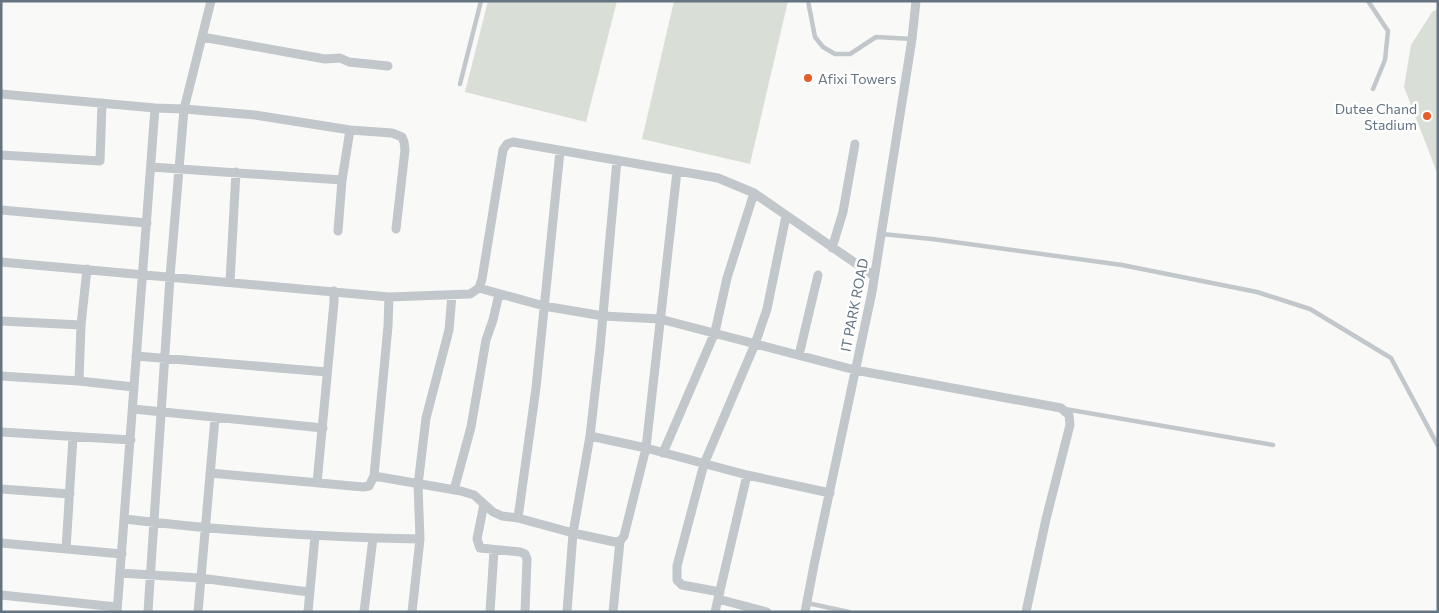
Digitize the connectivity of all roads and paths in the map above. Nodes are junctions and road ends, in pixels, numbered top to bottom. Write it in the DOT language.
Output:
graph roads {
  1 [pos="211,1"];
  2 [pos="481,1"];
  3 [pos="808,1"];
  4 [pos="916,1"];
  5 [pos="1368,1"];
  6 [pos="202,38"];
  7 [pos="912,39"];
  8 [pos="388,66"];
  9 [pos="460,84"];
  10 [pos="1373,89"];
  11 [pos="1,94"];
  12 [pos="102,103"];
  13 [pos="155,108"];
  14 [pos="184,109"];
  15 [pos="350,130"];
  16 [pos="855,144"];
  17 [pos="560,151"];
  18 [pos="1,155"];
  19 [pos="617,160"];
  20 [pos="152,167"];
  21 [pos="178,168"];
  22 [pos="677,171"];
  23 [pos="236,172"];
  24 [pos="342,180"];
  25 [pos="754,193"];
  26 [pos="1,210"];
  27 [pos="786,216"];
  28 [pos="146,223"];
  29 [pos="396,229"];
  30 [pos="338,231"];
  31 [pos="882,234"];
  32 [pos="832,248"];
  33 [pos="1,262"];
  34 [pos="86,269"];
  35 [pos="143,274"];
  36 [pos="818,275"];
  37 [pos="874,276"];
  38 [pos="170,277"];
  39 [pos="230,282"];
  40 [pos="479,288"];
  41 [pos="334,291"];
  42 [pos="499,294"];
  43 [pos="452,295"];
  44 [pos="389,296"];
  45 [pos="544,306"];
  46 [pos="603,316"];
  47 [pos="660,319"];
  48 [pos="1,321"];
  49 [pos="81,325"];
  50 [pos="715,332"];
  51 [pos="756,344"];
  52 [pos="136,356"];
  53 [pos="799,356"];
  54 [pos="164,358"];
  55 [pos="855,370"];
  56 [pos="327,372"];
  57 [pos="1,376"];
  58 [pos="79,381"];
  59 [pos="134,387"];
  60 [pos="1061,408"];
  61 [pos="133,409"];
  62 [pos="161,412"];
  63 [pos="215,418"];
  64 [pos="323,428"];
  65 [pos="1,432"];
  66 [pos="590,436"];
  67 [pos="73,437"];
  68 [pos="131,440"];
  69 [pos="1273,445"];
  70 [pos="1438,446"];
  71 [pos="646,448"];
  72 [pos="663,453"];
  73 [pos="704,464"];
  74 [pos="210,473"];
  75 [pos="747,475"];
  76 [pos="374,476"];
  77 [pos="317,483"];
  78 [pos="418,485"];
  79 [pos="1,489"];
  80 [pos="454,490"];
  81 [pos="830,493"];
  82 [pos="70,494"];
  83 [pos="484,504"];
  84 [pos="518,518"];
  85 [pos="125,520"];
  86 [pos="154,523"];
  87 [pos="205,528"];
  88 [pos="573,533"];
  89 [pos="315,536"];
  90 [pos="373,538"];
  91 [pos="420,539"];
  92 [pos="620,541"];
  93 [pos="1,543"];
  94 [pos="66,549"];
  95 [pos="494,550"];
  96 [pos="122,554"];
  97 [pos="120,573"];
  98 [pos="151,575"];
  99 [pos="200,578"];
  100 [pos="310,592"];
  101 [pos="1,595"];
  102 [pos="719,595"];
  103 [pos="806,608"];
  104 [pos="117,609"];
  105 [pos="148,612"];
  106 [pos="198,612"];
  107 [pos="308,612"];
  108 [pos="364,612"];
  109 [pos="412,612"];
  110 [pos="490,612"];
  111 [pos="525,612"];
  112 [pos="567,612"];
  113 [pos="613,612"];
  114 [pos="715,612"];
  115 [pos="768,612"];
  116 [pos="849,612"];
  117 [pos="1026,612"];
  1 -- 6 [label="street"];
  2 -- 9 [label="lane"];
  3 -- 7 [label="lane"];
  4 -- 7 [label="street, IT PARK ROAD"];
  5 -- 10 [label="lane"];
  6 -- 8 [label="street"];
  6 -- 14 [label="street"];
  7 -- 31 [label="street, IT PARK ROAD"];
  11 -- 12 [label="street"];
  12 -- 13 [label="street"];
  12 -- 18 [label="street"];
  13 -- 14 [label="street"];
  13 -- 20 [label="street"];
  14 -- 15 [label="street"];
  14 -- 21 [label="street"];
  15 -- 24 [label="street"];
  15 -- 29 [label="street"];
  16 -- 32 [label="street"];
  17 -- 19 [label="street"];
  17 -- 40 [label="street"];
  17 -- 45 [label="street"];
  19 -- 22 [label="street"];
  19 -- 46 [label="street"];
  20 -- 21 [label="street"];
  20 -- 28 [label="street"];
  21 -- 23 [label="street"];
  21 -- 38 [label="street"];
  22 -- 25 [label="street"];
  22 -- 47 [label="street"];
  23 -- 24 [label="street"];
  23 -- 39 [label="street"];
  24 -- 30 [label="street"];
  25 -- 27 [label="street"];
  25 -- 50 [label="street"];
  26 -- 28 [label="street"];
  27 -- 32 [label="street"];
  27 -- 51 [label="street"];
  28 -- 35 [label="street"];
  31 -- 37 [label="street, IT PARK ROAD"];
  31 -- 70 [label="lane"];
  32 -- 37 [label="street"];
  33 -- 34 [label="street"];
  34 -- 35 [label="street"];
  34 -- 49 [label="street"];
  35 -- 38 [label="street"];
  35 -- 52 [label="street"];
  36 -- 53 [label="street"];
  37 -- 55 [label="street, IT PARK ROAD"];
  38 -- 39 [label="street"];
  38 -- 54 [label="street"];
  39 -- 41 [label="street"];
  40 -- 42 [label="street"];
  40 -- 43 [label="street"];
  41 -- 44 [label="street"];
  41 -- 56 [label="street"];
  42 -- 45 [label="street"];
  42 -- 80 [label="street"];
  43 -- 44 [label="street"];
  43 -- 78 [label="street"];
  44 -- 76 [label="street"];
  45 -- 46 [label="street"];
  45 -- 84 [label="street"];
  46 -- 47 [label="street"];
  46 -- 66 [label="street"];
  47 -- 50 [label="street"];
  47 -- 71 [label="street"];
  48 -- 49 [label="street"];
  49 -- 58 [label="street"];
  50 -- 51 [label="street"];
  50 -- 72 [label="street"];
  51 -- 53 [label="street"];
  51 -- 73 [label="street"];
  52 -- 54 [label="street"];
  52 -- 59 [label="street"];
  53 -- 55 [label="street"];
  54 -- 56 [label="street"];
  54 -- 62 [label="street"];
  55 -- 60 [label="street"];
  55 -- 81 [label="street, IT PARK ROAD"];
  56 -- 64 [label="street"];
  57 -- 58 [label="street"];
  58 -- 59 [label="street"];
  59 -- 61 [label="street"];
  60 -- 69 [label="lane"];
  60 -- 117 [label="street"];
  61 -- 62 [label="street"];
  61 -- 68 [label="street"];
  62 -- 63 [label="street"];
  62 -- 86 [label="street"];
  63 -- 64 [label="street"];
  63 -- 74 [label="street"];
  64 -- 77 [label="street"];
  65 -- 67 [label="street"];
  66 -- 71 [label="street"];
  66 -- 88 [label="street"];
  67 -- 68 [label="street"];
  67 -- 82 [label="street"];
  68 -- 85 [label="street"];
  71 -- 72 [label="street"];
  71 -- 92 [label="street"];
  72 -- 73 [label="street"];
  73 -- 75 [label="street"];
  73 -- 102 [label="street"];
  74 -- 77 [label="street"];
  74 -- 87 [label="street"];
  75 -- 81 [label="street"];
  75 -- 102 [label="street"];
  76 -- 77 [label="street"];
  76 -- 78 [label="street"];
  78 -- 80 [label="street"];
  78 -- 91 [label="street"];
  79 -- 82 [label="street"];
  80 -- 83 [label="street"];
  81 -- 103 [label="street, IT PARK ROAD"];
  82 -- 94 [label="street"];
  83 -- 84 [label="street"];
  83 -- 95 [label="street"];
  84 -- 88 [label="street"];
  85 -- 86 [label="street"];
  85 -- 96 [label="street"];
  86 -- 87 [label="street"];
  86 -- 98 [label="street"];
  87 -- 89 [label="street"];
  87 -- 99 [label="street"];
  88 -- 92 [label="street"];
  88 -- 112 [label="street"];
  89 -- 90 [label="street"];
  89 -- 100 [label="street"];
  90 -- 91 [label="street"];
  90 -- 108 [label="street"];
  91 -- 109 [label="street"];
  92 -- 113 [label="street"];
  93 -- 94 [label="street"];
  94 -- 96 [label="street"];
  95 -- 110 [label="street"];
  95 -- 111 [label="street"];
  96 -- 97 [label="street"];
  97 -- 98 [label="street"];
  97 -- 104 [label="street"];
  98 -- 99 [label="street"];
  98 -- 105 [label="street"];
  99 -- 100 [label="street"];
  99 -- 106 [label="street"];
  100 -- 107 [label="street"];
  101 -- 104 [label="street"];
  102 -- 114 [label="street"];
  102 -- 115 [label="street"];
  103 -- 116 [label="lane"];
}
